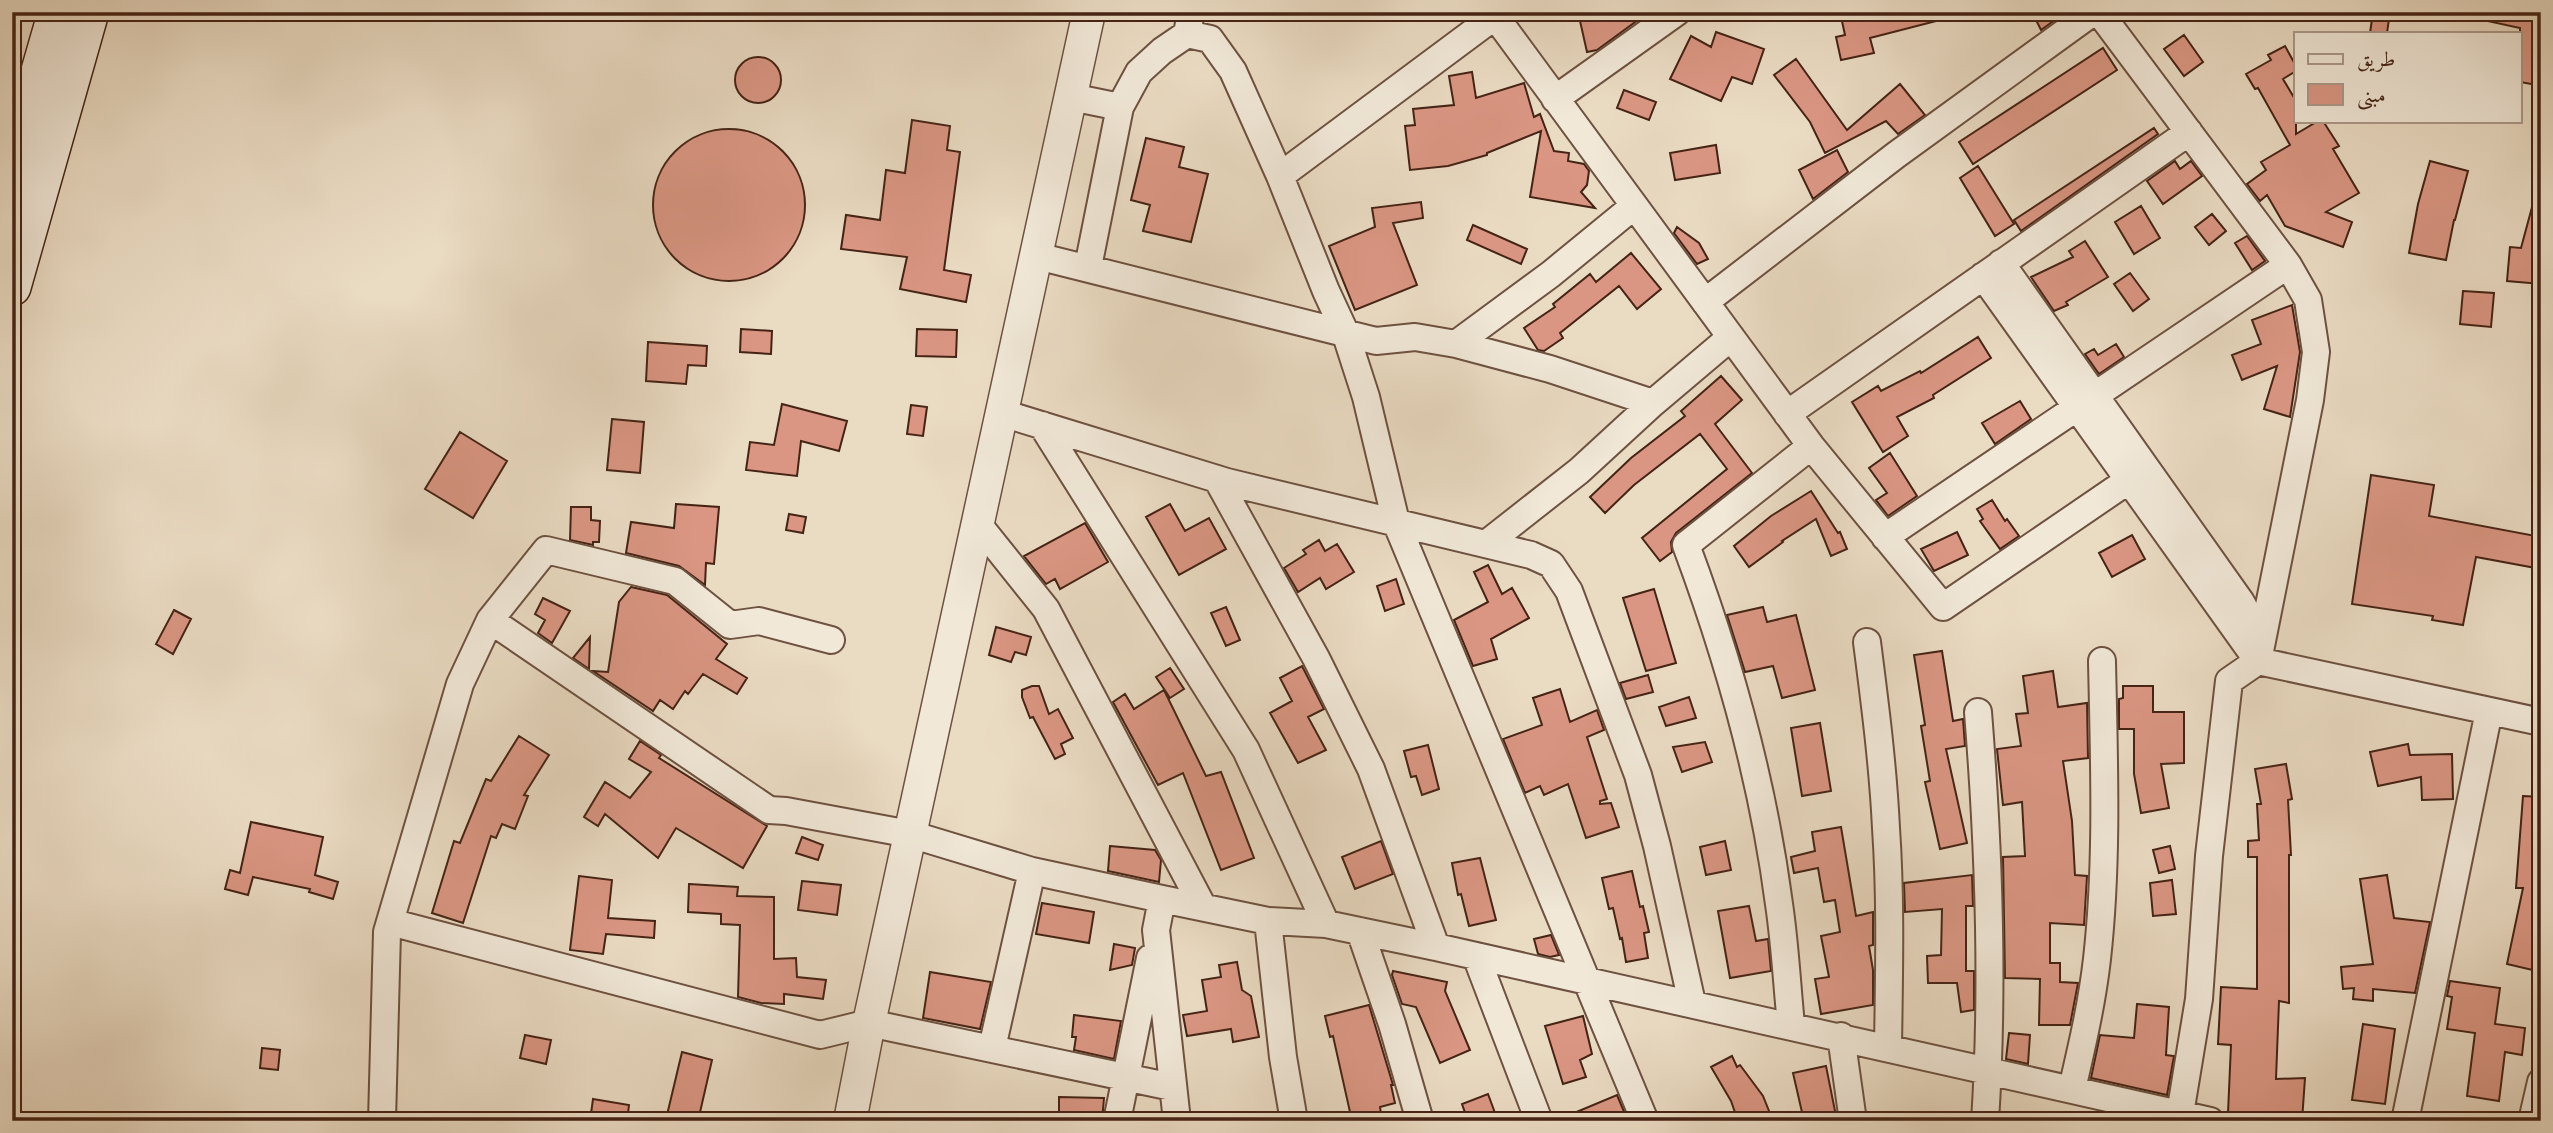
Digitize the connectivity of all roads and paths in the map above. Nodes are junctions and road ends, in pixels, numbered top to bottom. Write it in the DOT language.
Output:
graph roads {
  1 [pos="57,12"];
  2 [pos="90,12"];
  3 [pos="1090,12"];
  4 [pos="1677,12"];
  5 [pos="1494,14"];
  6 [pos="2107,15"];
  7 [pos="1189,23"];
  8 [pos="1071,97"];
  9 [pos="1555,99"];
  10 [pos="1120,107"];
  11 [pos="2189,132"];
  12 [pos="12,168"];
  13 [pos="1280,176"];
  14 [pos="1634,206"];
  15 [pos="1037,256"];
  16 [pos="2288,265"];
  17 [pos="1088,267"];
  18 [pos="1992,269"];
  19 [pos="12,287"];
  20 [pos="1704,302"];
  21 [pos="1345,332"];
  22 [pos="1731,337"];
  23 [pos="1456,344"];
  24 [pos="2086,401"];
  25 [pos="1653,402"];
  26 [pos="1002,413"];
  27 [pos="1787,414"];
  28 [pos="1042,425"];
  29 [pos="1811,446"];
  30 [pos="1217,479"];
  31 [pos="2129,480"];
  32 [pos="1396,522"];
  33 [pos="978,524"];
  34 [pos="1885,537"];
  35 [pos="1486,544"];
  36 [pos="490,620"];
  37 [pos="831,640"];
  38 [pos="1867,642"];
  39 [pos="2260,651"];
  40 [pos="2102,661"];
  41 [pos="2489,711"];
  42 [pos="1978,712"];
  43 [pos="2541,722"];
  44 [pos="911,834"];
  45 [pos="1032,871"];
  46 [pos="1162,899"];
  47 [pos="1203,907"];
  48 [pos="1268,921"];
  49 [pos="390,922"];
  50 [pos="1326,924"];
  51 [pos="1156,930"];
  52 [pos="1360,931"];
  53 [pos="1436,947"];
  54 [pos="1476,956"];
  55 [pos="1586,980"];
  56 [pos="1692,1003"];
  57 [pos="869,1023"];
  58 [pos="1791,1025"];
  59 [pos="1840,1037"];
  60 [pos="992,1048"];
  61 [pos="1888,1048"];
  62 [pos="1988,1070"];
  63 [pos="1126,1077"];
  64 [pos="2541,1082"];
  65 [pos="1172,1087"];
  66 [pos="2072,1089"];
  67 [pos="2180,1114"];
  68 [pos="382,1121"];
  69 [pos="850,1121"];
  70 [pos="1117,1121"];
  71 [pos="1177,1121"];
  72 [pos="1294,1121"];
  73 [pos="1420,1121"];
  74 [pos="1539,1121"];
  75 [pos="1646,1121"];
  76 [pos="1853,1121"];
  77 [pos="1984,1121"];
  78 [pos="2210,1121"];
  79 [pos="2405,1121"];
  80 [pos="2532,1121"];
  1 -- 12 [label="main road"];
  2 -- 19 [label="main road"];
  3 -- 8 [label="street"];
  4 -- 9 [label="street"];
  5 -- 9 [label="street"];
  5 -- 13 [label="street"];
  6 -- 11 [label="street"];
  6 -- 20 [label="street"];
  7 -- 10 [label="street"];
  7 -- 13 [label="street"];
  8 -- 10 [label="street"];
  8 -- 15 [label="street"];
  9 -- 14 [label="street"];
  10 -- 17 [label="street"];
  11 -- 16 [label="street"];
  11 -- 18 [label="street"];
  13 -- 21 [label="street"];
  14 -- 20 [label="street"];
  14 -- 23 [label="street"];
  15 -- 17 [label="street"];
  15 -- 26 [label="street"];
  16 -- 24 [label="street"];
  16 -- 39 [label="street"];
  17 -- 21 [label="street"];
  18 -- 24 [label="street"];
  18 -- 27 [label="street"];
  20 -- 22 [label="street"];
  21 -- 23 [label="street"];
  21 -- 32 [label="street"];
  22 -- 25 [label="street"];
  22 -- 27 [label="street"];
  23 -- 25 [label="street"];
  24 -- 31 [label="street"];
  24 -- 34 [label="street"];
  24 -- 39 [label="street"];
  25 -- 35 [label="street"];
  26 -- 28 [label="street"];
  26 -- 33 [label="street"];
  27 -- 29 [label="street"];
  28 -- 30 [label="street"];
  28 -- 50 [label="street"];
  29 -- 34 [label="street"];
  29 -- 58 [label="street"];
  30 -- 32 [label="street"];
  30 -- 53 [label="street"];
  31 -- 34 [label="street"];
  31 -- 39 [label="street"];
  32 -- 35 [label="street"];
  32 -- 55 [label="street"];
  33 -- 44 [label="street"];
  33 -- 47 [label="street"];
  35 -- 56 [label="street"];
  36 -- 37 [label="street"];
  36 -- 44 [label="street"];
  36 -- 49 [label="street"];
  38 -- 61 [label="street"];
  39 -- 41 [label="street"];
  39 -- 67 [label="street"];
  40 -- 66 [label="street"];
  41 -- 43 [label="street"];
  41 -- 79 [label="street"];
  42 -- 62 [label="street"];
  44 -- 45 [label="street"];
  44 -- 57 [label="street"];
  45 -- 46 [label="street"];
  45 -- 60 [label="street"];
  46 -- 47 [label="street"];
  46 -- 51 [label="street"];
  47 -- 48 [label="street"];
  48 -- 50 [label="street"];
  48 -- 72 [label="street"];
  49 -- 57 [label="street"];
  49 -- 68 [label="street"];
  50 -- 52 [label="street"];
  51 -- 63 [label="street"];
  51 -- 65 [label="street"];
  52 -- 53 [label="street"];
  52 -- 73 [label="street"];
  53 -- 54 [label="street"];
  54 -- 55 [label="street"];
  54 -- 74 [label="street"];
  55 -- 56 [label="street"];
  55 -- 75 [label="street"];
  56 -- 58 [label="street"];
  57 -- 60 [label="street"];
  57 -- 69 [label="street"];
  58 -- 59 [label="street"];
  59 -- 61 [label="street"];
  59 -- 76 [label="street"];
  60 -- 63 [label="street"];
  61 -- 62 [label="street"];
  62 -- 66 [label="street"];
  62 -- 77 [label="street"];
  63 -- 65 [label="street"];
  63 -- 70 [label="street"];
  64 -- 80 [label="street"];
  65 -- 71 [label="street"];
  66 -- 67 [label="street"];
  67 -- 78 [label="street"];
}
